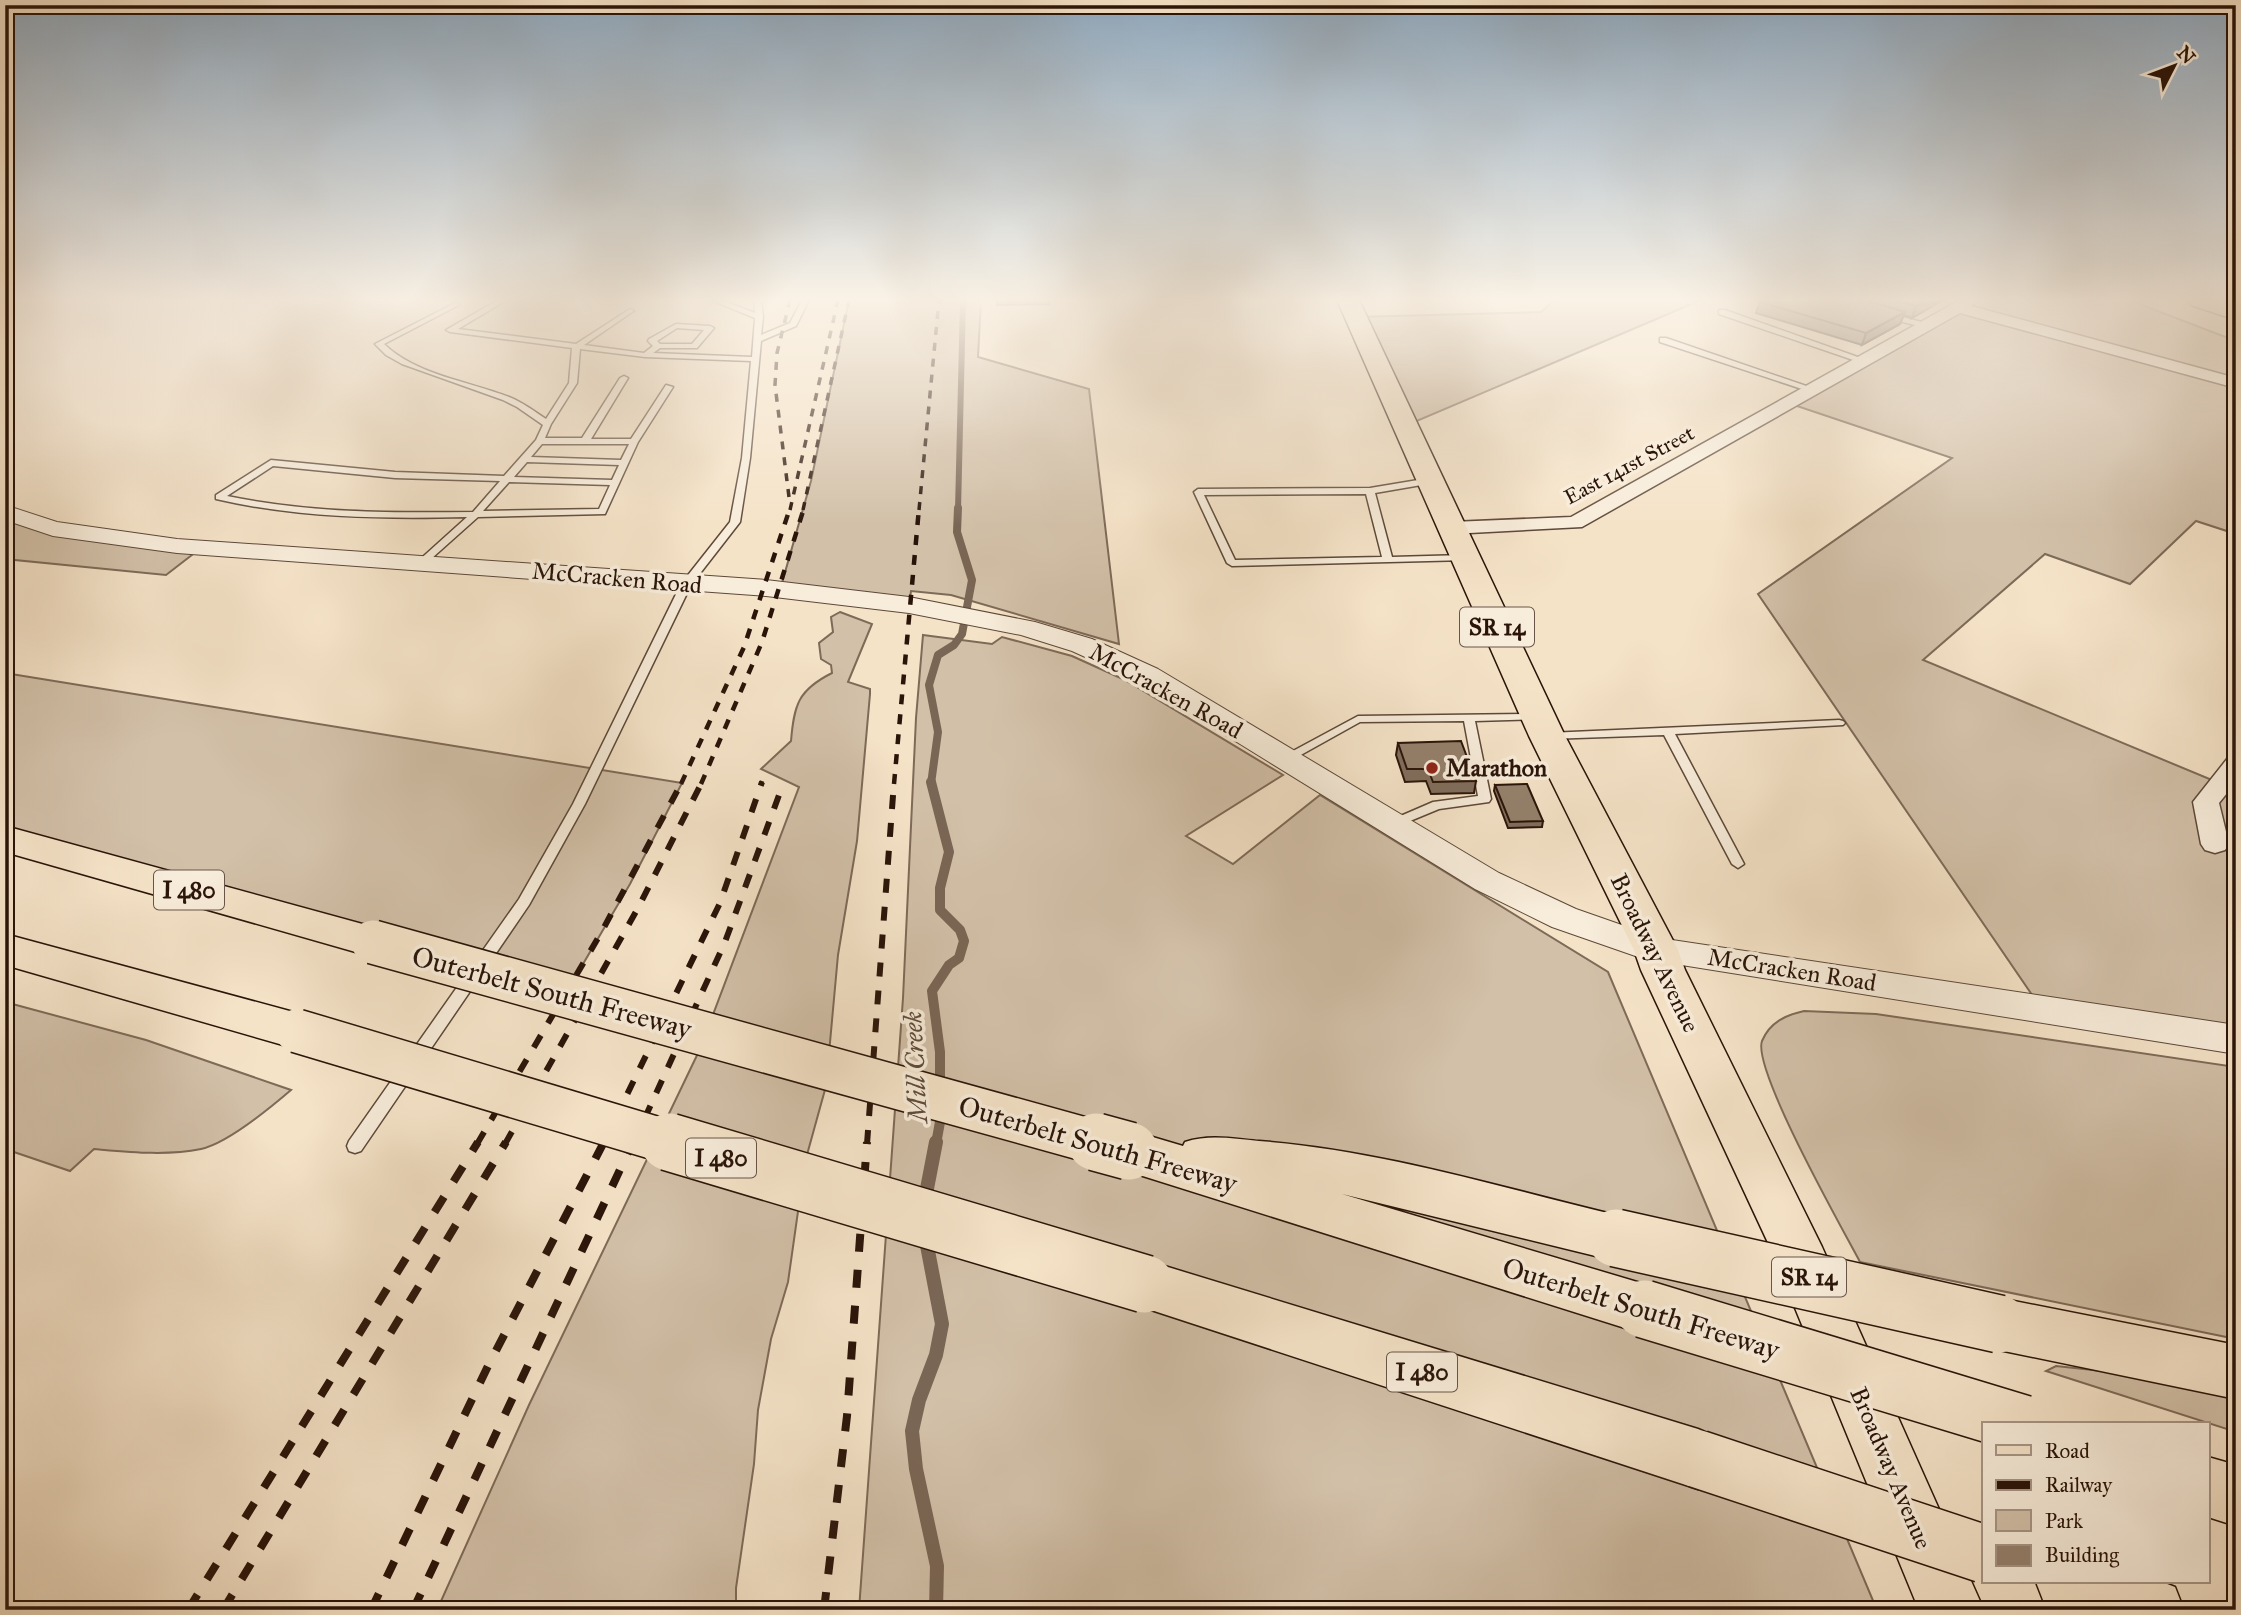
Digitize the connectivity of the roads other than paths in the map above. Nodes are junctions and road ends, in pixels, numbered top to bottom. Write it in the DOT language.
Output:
graph roads {
  1 [pos="440,375"];
  2 [pos="574,375"];
  3 [pos="754,375"];
  4 [pos="1382,375"];
  5 [pos="1770,375"];
  6 [pos="1839,375"];
  7 [pos="2210,375"];
  8 [pos="624,378"];
  9 [pos="2236,383"];
  10 [pos="669,387"];
  11 [pos="1814,390"];
  12 [pos="547,424"];
  13 [pos="540,441"];
  14 [pos="585,441"];
  15 [pos="634,442"];
  16 [pos="524,459"];
  17 [pos="625,463"];
  18 [pos="505,480"];
  19 [pos="1430,481"];
  20 [pos="615,483"];
  21 [pos="1370,491"];
  22 [pos="1198,492"];
  23 [pos="5,512"];
  24 [pos="477,513"];
  25 [pos="1451,528"];
  26 [pos="1465,558"];
  27 [pos="1388,560"];
  28 [pos="419,565"];
  29 [pos="686,584"];
  30 [pos="1469,718"];
  31 [pos="1839,723"];
  32 [pos="1543,727"];
  33 [pos="1668,731"];
  34 [pos="1286,758"];
  35 [pos="2236,765"];
  36 [pos="1393,824"];
  37 [pos="5,839"];
  38 [pos="2215,844"];
  39 [pos="1738,864"];
  40 [pos="5,949"];
  41 [pos="1656,950"];
  42 [pos="2236,1040"];
  43 [pos="355,1146"];
  44 [pos="1129,1151"];
  45 [pos="2236,1372"];
  46 [pos="2017,1422"];
  47 [pos="2210,1488"];
  48 [pos="2236,1496"];
  49 [pos="1982,1553"];
  50 [pos="2074,1584"];
  51 [pos="1952,1610"];
  52 [pos="2152,1610"];
  1 -- 12 [label="lane"];
  2 -- 12 [label="lane"];
  3 -- 29 [label="lane"];
  4 -- 19 [label="main road, Broadway Avenue / SR 14"];
  5 -- 11 [label="lane"];
  6 -- 11 [label="street, East 141st Street"];
  7 -- 9 [label="street, East 141st Street"];
  8 -- 14 [label="lane"];
  10 -- 15 [label="lane"];
  11 -- 25 [label="street, East 141st Street"];
  12 -- 13 [label="lane"];
  13 -- 14 [label="lane"];
  13 -- 16 [label="lane"];
  14 -- 15 [label="lane"];
  15 -- 17 [label="lane"];
  16 -- 17 [label="lane"];
  16 -- 18 [label="lane"];
  17 -- 20 [label="lane"];
  18 -- 20 [label="lane"];
  18 -- 24 [label="lane"];
  18 -- 24 [label="lane"];
  19 -- 21 [label="lane"];
  19 -- 25 [label="main road, Broadway Avenue / SR 14"];
  20 -- 24 [label="lane"];
  21 -- 22 [label="lane"];
  21 -- 27 [label="lane"];
  22 -- 27 [label="lane"];
  23 -- 28 [label="street, McCracken Road"];
  24 -- 28 [label="lane"];
  25 -- 26 [label="main road, Broadway Avenue / SR 14"];
  26 -- 27 [label="lane"];
  26 -- 32 [label="main road, Broadway Avenue / SR 14"];
  28 -- 29 [label="street, McCracken Road"];
  29 -- 34 [label="street, McCracken Road"];
  29 -- 43 [label="lane"];
  30 -- 32 [label="lane"];
  30 -- 34 [label="lane"];
  30 -- 36 [label="lane"];
  31 -- 33 [label="lane"];
  32 -- 33 [label="lane"];
  32 -- 41 [label="main road, Broadway Avenue / SR 14"];
  33 -- 39 [label="lane"];
  34 -- 36 [label="street, McCracken Road"];
  35 -- 38 [label="street"];
  36 -- 41 [label="street, McCracken Road"];
  37 -- 44 [label="main road, Outerbelt South Freeway / I 480, bridge"];
  40 -- 49 [label="main road, I 480, bridge"];
  41 -- 42 [label="street, McCracken Road"];
  41 -- 51 [label="main road, Broadway Avenue / SR 14"];
  44 -- 45 [label="main road, bridge"];
  44 -- 46 [label="main road, Outerbelt South Freeway / I 480, bridge"];
  47 -- 48 [label="main road"];
  50 -- 52 [label="main road"];
}
